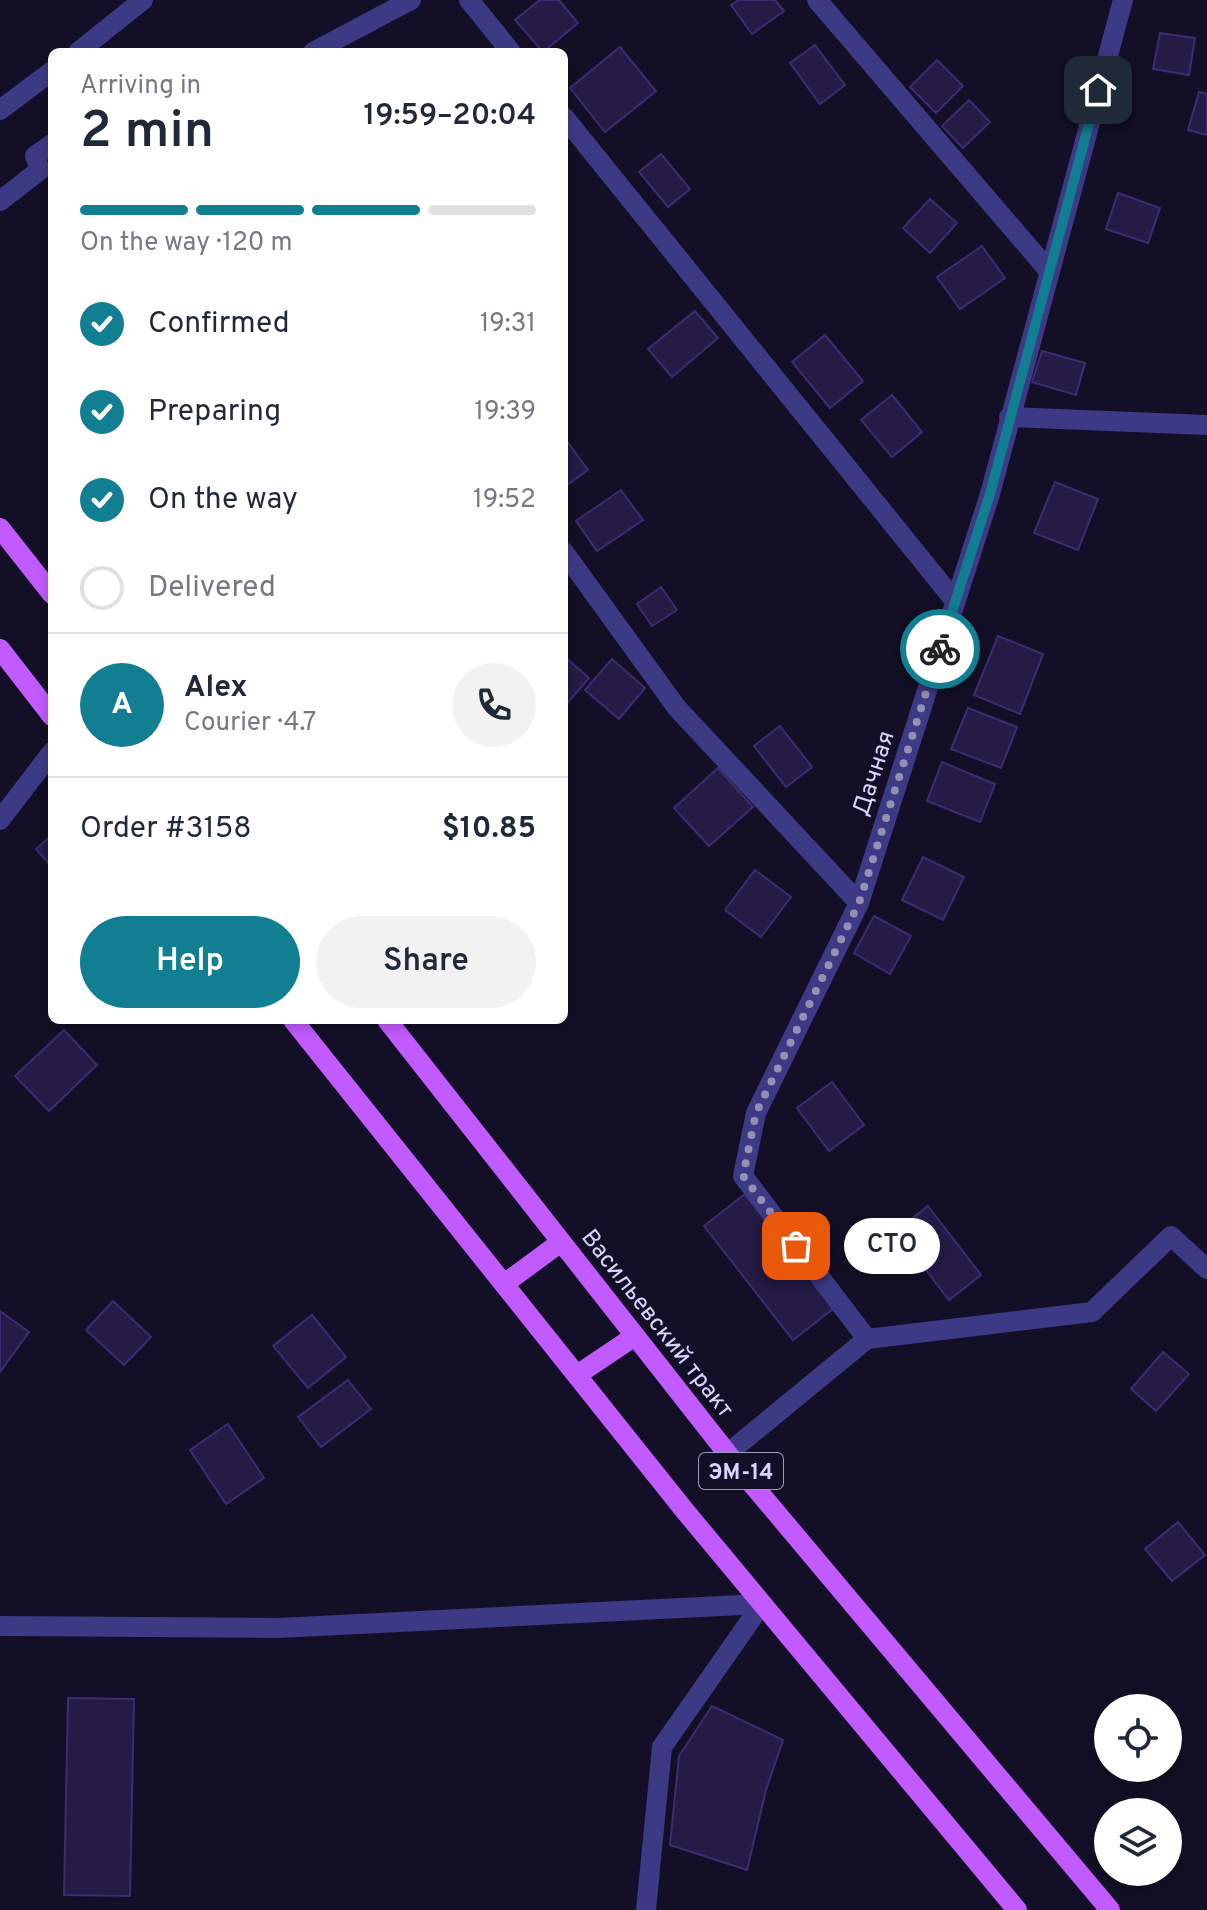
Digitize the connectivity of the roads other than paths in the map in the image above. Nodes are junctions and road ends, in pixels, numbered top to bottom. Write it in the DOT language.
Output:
graph roads {
  1 [pos="143,0"];
  2 [pos="411,0"];
  3 [pos="469,0"];
  4 [pos="817,0"];
  5 [pos="1123,0"];
  6 [pos="88,48"];
  7 [pos="321,48"];
  8 [pos="508,48"];
  9 [pos="48,81"];
  10 [pos="0,110"];
  11 [pos="568,122"];
  12 [pos="48,147"];
  13 [pos="0,201"];
  14 [pos="1049,271"];
  15 [pos="1009,417"];
  16 [pos="1207,425"];
  17 [pos="0,528"];
  18 [pos="568,558"];
  19 [pos="48,589"];
  20 [pos="955,601"];
  21 [pos="0,649"];
  22 [pos="48,711"];
  23 [pos="48,757"];
  24 [pos="0,820"];
  25 [pos="859,903"];
  26 [pos="296,1024"];
  27 [pos="390,1024"];
  28 [pos="561,1242"];
  29 [pos="1207,1269"];
  30 [pos="504,1284"];
  31 [pos="635,1336"];
  32 [pos="867,1339"];
  33 [pos="577,1375"];
  34 [pos="727,1454"];
  35 [pos="762,1604"];
  36 [pos="0,1626"];
  37 [pos="1008,1905"];
  38 [pos="646,1910"];
  39 [pos="1110,1910"];
  1 -- 6 [label="street"];
  2 -- 7 [label="street"];
  3 -- 8 [label="street"];
  4 -- 14 [label="street"];
  5 -- 14 [label="street, Дачная"];
  9 -- 10 [label="street"];
  11 -- 20 [label="street"];
  12 -- 13 [label="street"];
  14 -- 15 [label="street, Дачная"];
  15 -- 16 [label="street"];
  15 -- 20 [label="street, Дачная"];
  17 -- 19 [label="main road"];
  18 -- 25 [label="street"];
  20 -- 25 [label="street, Дачная"];
  21 -- 22 [label="main road"];
  23 -- 24 [label="street"];
  25 -- 32 [label="street, Дачная"];
  26 -- 30 [label="main road, ЭМ-14"];
  27 -- 28 [label="main road, Васильевский тракт / ЭМ-14"];
  28 -- 30 [label="main road"];
  28 -- 31 [label="main road, Васильевский тракт / ЭМ-14"];
  29 -- 32 [label="street"];
  30 -- 33 [label="main road, ЭМ-14"];
  31 -- 33 [label="main road"];
  31 -- 34 [label="main road, Васильевский тракт / ЭМ-14"];
  32 -- 34 [label="street"];
  33 -- 35 [label="main road, ЭМ-14"];
  34 -- 39 [label="main road, Васильевский тракт / ЭМ-14"];
  35 -- 36 [label="street"];
  35 -- 37 [label="main road, ЭМ-14"];
  35 -- 38 [label="street"];
}
